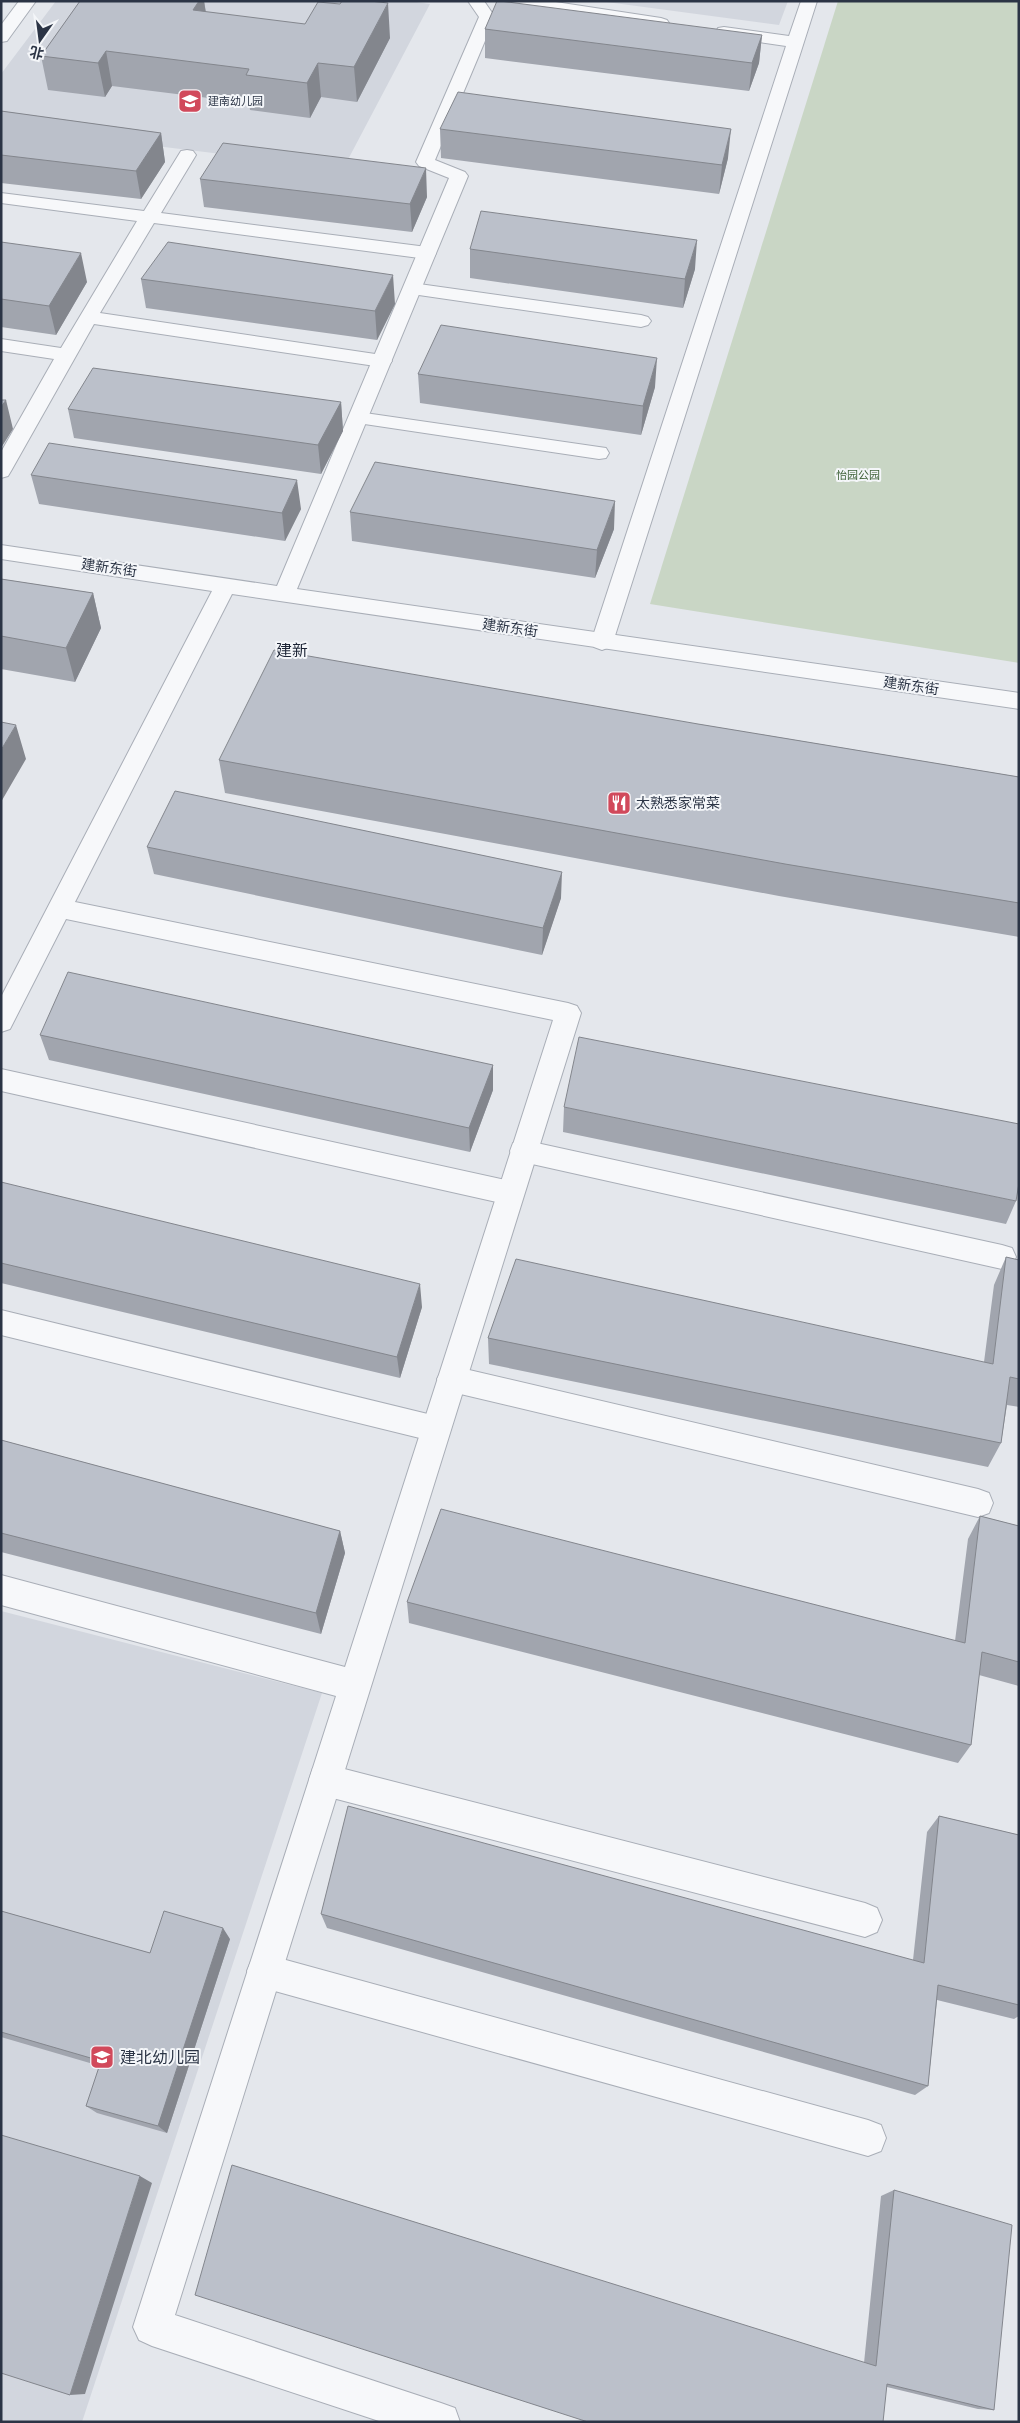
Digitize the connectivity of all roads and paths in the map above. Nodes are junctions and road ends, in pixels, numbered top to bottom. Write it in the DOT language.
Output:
graph roads {
  1 [pos="28,1"];
  2 [pos="476,1"];
  3 [pos="514,1"];
  4 [pos="809,1"];
  5 [pos="679,25"];
  6 [pos="708,29"];
  7 [pos="1,38"];
  8 [pos="796,42"];
  9 [pos="187,155"];
  10 [pos="1,198"];
  11 [pos="150,217"];
  12 [pos="427,253"];
  13 [pos="412,289"];
  14 [pos="88,317"];
  15 [pos="641,321"];
  16 [pos="1,345"];
  17 [pos="66,355"];
  18 [pos="382,360"];
  19 [pos="358,418"];
  20 [pos="599,453"];
  21 [pos="1,471"];
  22 [pos="1,552"];
  23 [pos="225,586"];
  24 [pos="284,595"];
  25 [pos="602,642"];
  26 [pos="1019,701"];
  27 [pos="60,908"];
  28 [pos="1,1022"];
  29 [pos="1,1080"];
  30 [pos="524,1151"];
  31 [pos="510,1194"];
  32 [pos="1002,1257"];
  33 [pos="1,1322"];
  34 [pos="452,1379"];
  35 [pos="436,1429"];
  36 [pos="978,1504"];
  37 [pos="1,1590"];
  38 [pos="355,1685"];
  39 [pos="325,1780"];
  40 [pos="865,1920"];
  41 [pos="264,1971"];
  42 [pos="868,2138"];
  43 [pos="441,2422"];
  1 -- 7 [label="street"];
  2 -- 12 [label="street"];
  3 -- 5 [label="street"];
  4 -- 8 [label="street"];
  6 -- 8 [label="street"];
  8 -- 25 [label="street"];
  9 -- 11 [label="street"];
  10 -- 11 [label="street"];
  11 -- 12 [label="street"];
  11 -- 14 [label="street"];
  12 -- 13 [label="street"];
  13 -- 15 [label="street"];
  13 -- 18 [label="street"];
  14 -- 17 [label="street"];
  14 -- 18 [label="street"];
  16 -- 17 [label="street"];
  17 -- 21 [label="street"];
  18 -- 19 [label="street"];
  19 -- 20 [label="street"];
  19 -- 24 [label="street"];
  22 -- 23 [label="street, 建新东街"];
  23 -- 24 [label="street, 建新东街"];
  23 -- 27 [label="street"];
  24 -- 25 [label="street, 建新东街"];
  25 -- 26 [label="street, 建新东街"];
  27 -- 28 [label="street"];
  27 -- 30 [label="street"];
  29 -- 31 [label="street"];
  30 -- 31 [label="street"];
  30 -- 32 [label="street"];
  31 -- 34 [label="street"];
  33 -- 35 [label="street"];
  34 -- 35 [label="street"];
  34 -- 36 [label="street"];
  35 -- 38 [label="street"];
  37 -- 38 [label="street"];
  38 -- 39 [label="street"];
  39 -- 40 [label="street"];
  39 -- 41 [label="street"];
  41 -- 42 [label="street"];
  41 -- 43 [label="street"];
}
